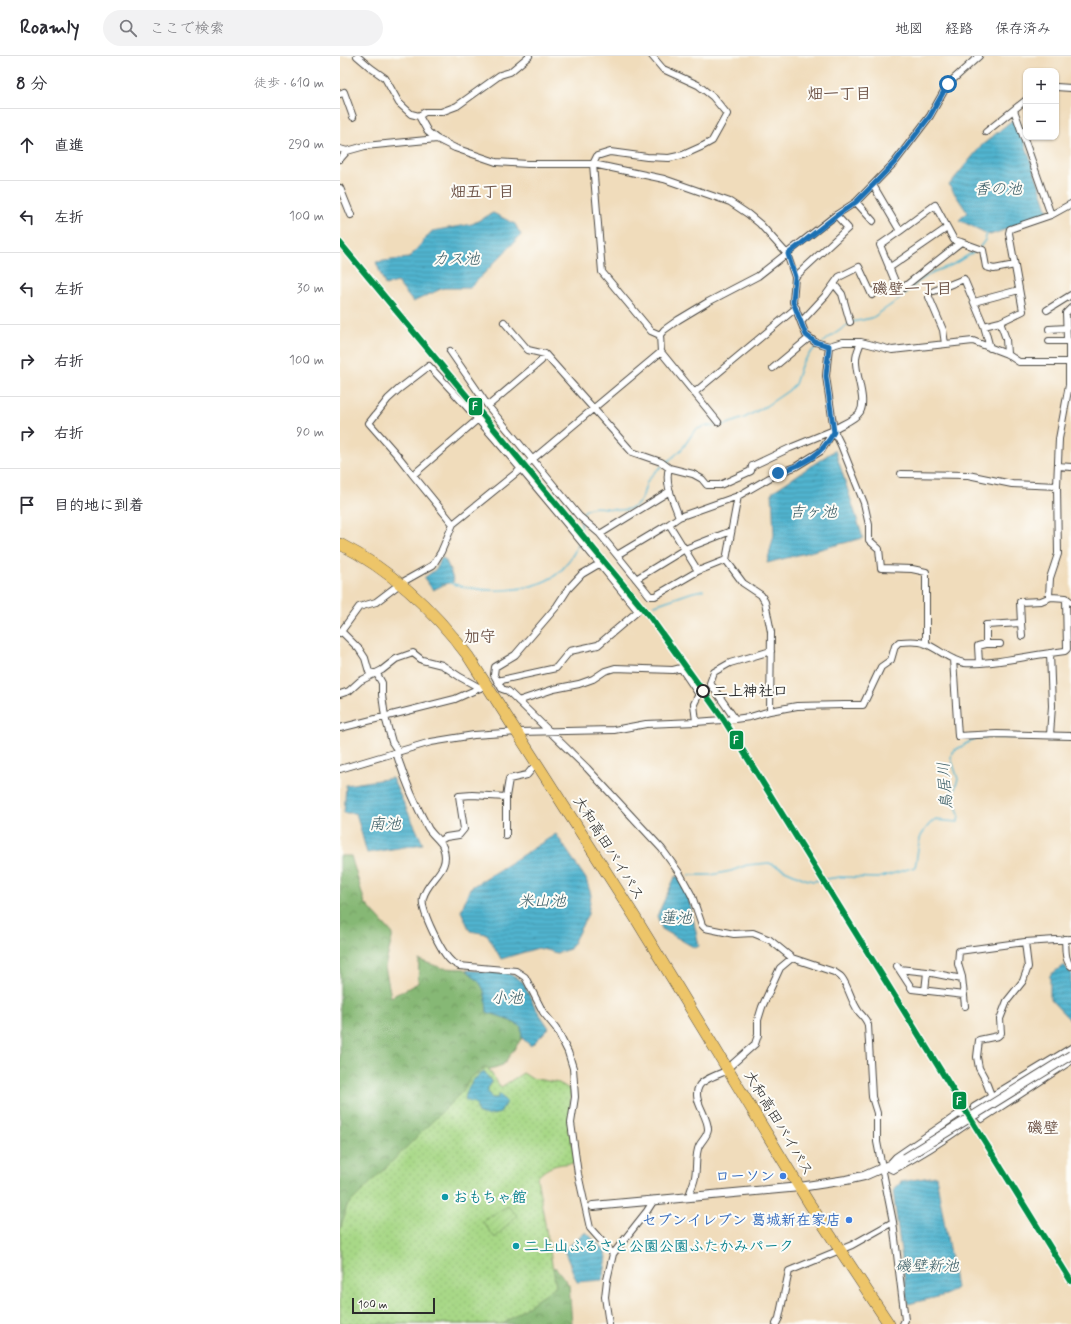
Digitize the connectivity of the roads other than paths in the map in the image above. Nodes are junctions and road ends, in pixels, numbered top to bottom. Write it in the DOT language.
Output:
graph roads {
  1 [pos="357,56"];
  2 [pos="529,56"];
  3 [pos="652,56"];
  4 [pos="979,56"];
  5 [pos="1059,88"];
  6 [pos="1071,88"];
  7 [pos="340,94"];
  8 [pos="1023,102"];
  9 [pos="1014,110"];
  10 [pos="419,116"];
  11 [pos="353,118"];
  12 [pos="986,132"];
  13 [pos="436,139"];
  14 [pos="340,149"];
  15 [pos="347,150"];
  16 [pos="340,159"];
  17 [pos="593,164"];
  18 [pos="873,185"];
  19 [pos="340,188"];
  20 [pos="856,202"];
  21 [pos="1071,204"];
  22 [pos="351,215"];
  23 [pos="836,216"];
  24 [pos="1051,216"];
  25 [pos="872,221"];
  26 [pos="947,228"];
  27 [pos="900,231"];
  28 [pos="961,242"];
  29 [pos="788,254"];
  30 [pos="1014,265"];
  31 [pos="889,268"];
  32 [pos="795,277"];
  33 [pos="834,284"];
  34 [pos="1019,290"];
  35 [pos="934,291"];
  36 [pos="1071,291"];
  37 [pos="872,295"];
  38 [pos="1071,295"];
  39 [pos="929,297"];
  40 [pos="974,302"];
  41 [pos="796,308"];
  42 [pos="1071,308"];
  43 [pos="1047,310"];
  44 [pos="504,322"];
  45 [pos="801,322"];
  46 [pos="850,322"];
  47 [pos="1000,322"];
  48 [pos="984,326"];
  49 [pos="1067,328"];
  50 [pos="1049,329"];
  51 [pos="660,335"];
  52 [pos="809,338"];
  53 [pos="1049,341"];
  54 [pos="1069,341"];
  55 [pos="861,342"];
  56 [pos="945,344"];
  57 [pos="829,346"];
  58 [pos="990,348"];
  59 [pos="450,351"];
  60 [pos="661,352"];
  61 [pos="545,354"];
  62 [pos="1007,354"];
  63 [pos="1070,362"];
  64 [pos="773,368"];
  65 [pos="694,393"];
  66 [pos="1068,404"];
  67 [pos="488,406"];
  68 [pos="593,408"];
  69 [pos="478,418"];
  70 [pos="718,422"];
  71 [pos="834,430"];
  72 [pos="532,459"];
  73 [pos="1058,466"];
  74 [pos="1071,467"];
  75 [pos="669,468"];
  76 [pos="521,469"];
  77 [pos="901,474"];
  78 [pos="413,475"];
  79 [pos="1057,486"];
  80 [pos="670,491"];
  81 [pos="738,496"];
  82 [pos="679,517"];
  83 [pos="453,524"];
  84 [pos="669,524"];
  85 [pos="731,531"];
  86 [pos="600,534"];
  87 [pos="340,544"];
  88 [pos="685,550"];
  89 [pos="617,555"];
  90 [pos="726,560"];
  91 [pos="599,564"];
  92 [pos="698,571"];
  93 [pos="636,579"];
  94 [pos="401,583"];
  95 [pos="1051,597"];
  96 [pos="1069,600"];
  97 [pos="1021,623"];
  98 [pos="341,633"];
  99 [pos="1022,636"];
  100 [pos="926,644"];
  101 [pos="986,644"];
  102 [pos="1000,644"];
  103 [pos="970,646"];
  104 [pos="978,646"];
  105 [pos="771,652"];
  106 [pos="1050,653"];
  107 [pos="953,659"];
  108 [pos="979,663"];
  109 [pos="374,674"];
  110 [pos="488,684"];
  111 [pos="340,694"];
  112 [pos="518,701"];
  113 [pos="770,711"];
  114 [pos="386,717"];
  115 [pos="735,719"];
  116 [pos="696,722"];
  117 [pos="340,728"];
  118 [pos="518,732"];
  119 [pos="549,732"];
  120 [pos="1050,735"];
  121 [pos="1071,736"];
  122 [pos="397,752"];
  123 [pos="537,763"];
  124 [pos="340,769"];
  125 [pos="506,797"];
  126 [pos="506,836"];
  127 [pos="439,841"];
  128 [pos="1068,939"];
  129 [pos="1025,942"];
  130 [pos="792,958"];
  131 [pos="1071,966"];
  132 [pos="927,972"];
  133 [pos="962,979"];
  134 [pos="925,990"];
  135 [pos="964,995"];
  136 [pos="965,1006"];
  137 [pos="1071,1048"];
  138 [pos="1071,1055"];
  139 [pos="1071,1061"];
  140 [pos="728,1069"];
  141 [pos="991,1095"];
  142 [pos="885,1168"];
  143 [pos="800,1187"];
  144 [pos="689,1197"];
  145 [pos="654,1200"];
  146 [pos="593,1206"];
  147 [pos="894,1222"];
  148 [pos="840,1249"];
  149 [pos="613,1254"];
  150 [pos="609,1324"];
  151 [pos="776,1324"];
  152 [pos="889,1324"];
  153 [pos="903,1324"];
  1 -- 10 [label="street"];
  2 -- 10 [label="street"];
  3 -- 17 [label="street"];
  4 -- 18 [label="street"];
  5 -- 6 [label="street"];
  7 -- 11 [label="street"];
  8 -- 9 [label="street"];
  9 -- 12 [label="street"];
  9 -- 24 [label="street"];
  10 -- 13 [label="street"];
  13 -- 15 [label="street"];
  13 -- 17 [label="street"];
  14 -- 15 [label="street"];
  15 -- 16 [label="street"];
  17 -- 29 [label="street"];
  17 -- 51 [label="street"];
  18 -- 20 [label="street"];
  18 -- 27 [label="street"];
  19 -- 22 [label="street"];
  20 -- 23 [label="street"];
  20 -- 25 [label="street"];
  21 -- 24 [label="street"];
  23 -- 29 [label="street"];
  23 -- 32 [label="street"];
  24 -- 30 [label="street"];
  26 -- 27 [label="street"];
  26 -- 28 [label="street"];
  26 -- 31 [label="street"];
  27 -- 31 [label="street"];
  28 -- 30 [label="street"];
  28 -- 31 [label="street"];
  29 -- 32 [label="street"];
  29 -- 51 [label="street"];
  30 -- 34 [label="street"];
  32 -- 41 [label="street"];
  33 -- 37 [label="street"];
  33 -- 45 [label="street"];
  33 -- 46 [label="street"];
  34 -- 40 [label="street"];
  34 -- 47 [label="street"];
  35 -- 40 [label="street"];
  36 -- 38 [label="street"];
  38 -- 43 [label="street"];
  39 -- 56 [label="street"];
  40 -- 48 [label="street"];
  41 -- 45 [label="street"];
  41 -- 65 [label="street"];
  42 -- 49 [label="street"];
  44 -- 61 [label="street"];
  45 -- 52 [label="street"];
  47 -- 48 [label="street"];
  47 -- 62 [label="street"];
  48 -- 58 [label="street"];
  49 -- 50 [label="street"];
  49 -- 54 [label="street"];
  51 -- 60 [label="street"];
  52 -- 57 [label="street"];
  52 -- 64 [label="street"];
  53 -- 54 [label="street"];
  54 -- 63 [label="street"];
  55 -- 56 [label="street"];
  55 -- 57 [label="street"];
  55 -- 71 [label="street"];
  56 -- 58 [label="street"];
  57 -- 71 [label="street"];
  58 -- 62 [label="street"];
  59 -- 67 [label="street"];
  60 -- 65 [label="street"];
  60 -- 68 [label="street"];
  61 -- 67 [label="street"];
  61 -- 68 [label="street"];
  62 -- 63 [label="street"];
  63 -- 66 [label="street"];
  65 -- 70 [label="street"];
  66 -- 73 [label="street"];
  67 -- 72 [label="street"];
  68 -- 72 [label="street"];
  68 -- 75 [label="street"];
  69 -- 76 [label="street"];
  69 -- 78 [label="street"];
  69 -- 78 [label="street"];
  71 -- 75 [label="street"];
  71 -- 81 [label="street"];
  71 -- 100 [label="street"];
  72 -- 76 [label="street"];
  72 -- 86 [label="street"];
  73 -- 74 [label="street"];
  73 -- 79 [label="street"];
  75 -- 80 [label="street"];
  76 -- 83 [label="street"];
  76 -- 91 [label="street"];
  77 -- 79 [label="street"];
  78 -- 83 [label="street"];
  79 -- 95 [label="street"];
  80 -- 82 [label="street"];
  80 -- 86 [label="street"];
  81 -- 82 [label="street"];
  81 -- 85 [label="street"];
  82 -- 84 [label="street"];
  83 -- 94 [label="street"];
  84 -- 88 [label="street"];
  84 -- 89 [label="street"];
  85 -- 88 [label="street"];
  85 -- 90 [label="street"];
  86 -- 89 [label="street"];
  87 -- 94 [label="highway, 大和高田バイパス"];
  88 -- 92 [label="street"];
  88 -- 93 [label="street"];
  89 -- 93 [label="street"];
  90 -- 92 [label="street"];
  90 -- 105 [label="street"];
  91 -- 110 [label="street"];
  91 -- 110 [label="street"];
  92 -- 93 [label="street"];
  94 -- 98 [label="street"];
  94 -- 110 [label="highway, 大和高田バイパス"];
  95 -- 96 [label="street"];
  95 -- 97 [label="street"];
  96 -- 106 [label="street"];
  97 -- 99 [label="street"];
  97 -- 101 [label="street"];
  98 -- 109 [label="street"];
  100 -- 107 [label="street"];
  100 -- 113 [label="street"];
  101 -- 102 [label="street"];
  101 -- 104 [label="street"];
  103 -- 104 [label="street"];
  104 -- 108 [label="street"];
  105 -- 113 [label="street"];
  105 -- 115 [label="street"];
  106 -- 108 [label="street"];
  106 -- 120 [label="street"];
  107 -- 108 [label="street"];
  107 -- 120 [label="street"];
  109 -- 110 [label="street"];
  109 -- 111 [label="street"];
  109 -- 114 [label="street"];
  110 -- 112 [label="street"];
  110 -- 114 [label="street"];
  110 -- 118 [label="highway, 大和高田バイパス"];
  112 -- 116 [label="street"];
  112 -- 119 [label="street"];
  113 -- 115 [label="street"];
  114 -- 117 [label="street"];
  114 -- 122 [label="street"];
  115 -- 116 [label="street"];
  116 -- 119 [label="street"];
  118 -- 119 [label="street"];
  118 -- 122 [label="street"];
  118 -- 123 [label="highway, 大和高田バイパス"];
  119 -- 130 [label="street"];
  120 -- 121 [label="street"];
  122 -- 124 [label="street"];
  122 -- 127 [label="street"];
  123 -- 125 [label="street"];
  123 -- 140 [label="highway, 大和高田バイパス"];
  125 -- 126 [label="street"];
  125 -- 127 [label="street"];
  127 -- 149 [label="street"];
  128 -- 129 [label="street"];
  128 -- 131 [label="street"];
  129 -- 133 [label="street"];
  129 -- 141 [label="street"];
  130 -- 140 [label="street"];
  130 -- 142 [label="street"];
  132 -- 133 [label="street"];
  132 -- 134 [label="street"];
  132 -- 134 [label="street"];
  133 -- 135 [label="street"];
  134 -- 135 [label="street"];
  135 -- 136 [label="street"];
  137 -- 141 [label="street"];
  138 -- 142 [label="street, bridge"];
  139 -- 141 [label="street"];
  140 -- 143 [label="highway, 大和高田バイパス"];
  140 -- 144 [label="street"];
  142 -- 142 [label="street"];
  142 -- 143 [label="street"];
  142 -- 147 [label="street"];
  143 -- 144 [label="street"];
  143 -- 148 [label="highway, 大和高田バイパス"];
  144 -- 145 [label="street"];
  145 -- 146 [label="street"];
  145 -- 149 [label="street"];
  147 -- 148 [label="street"];
  147 -- 153 [label="street"];
  148 -- 151 [label="street"];
  148 -- 152 [label="highway, 大和高田バイパス"];
  149 -- 150 [label="street"];
}
